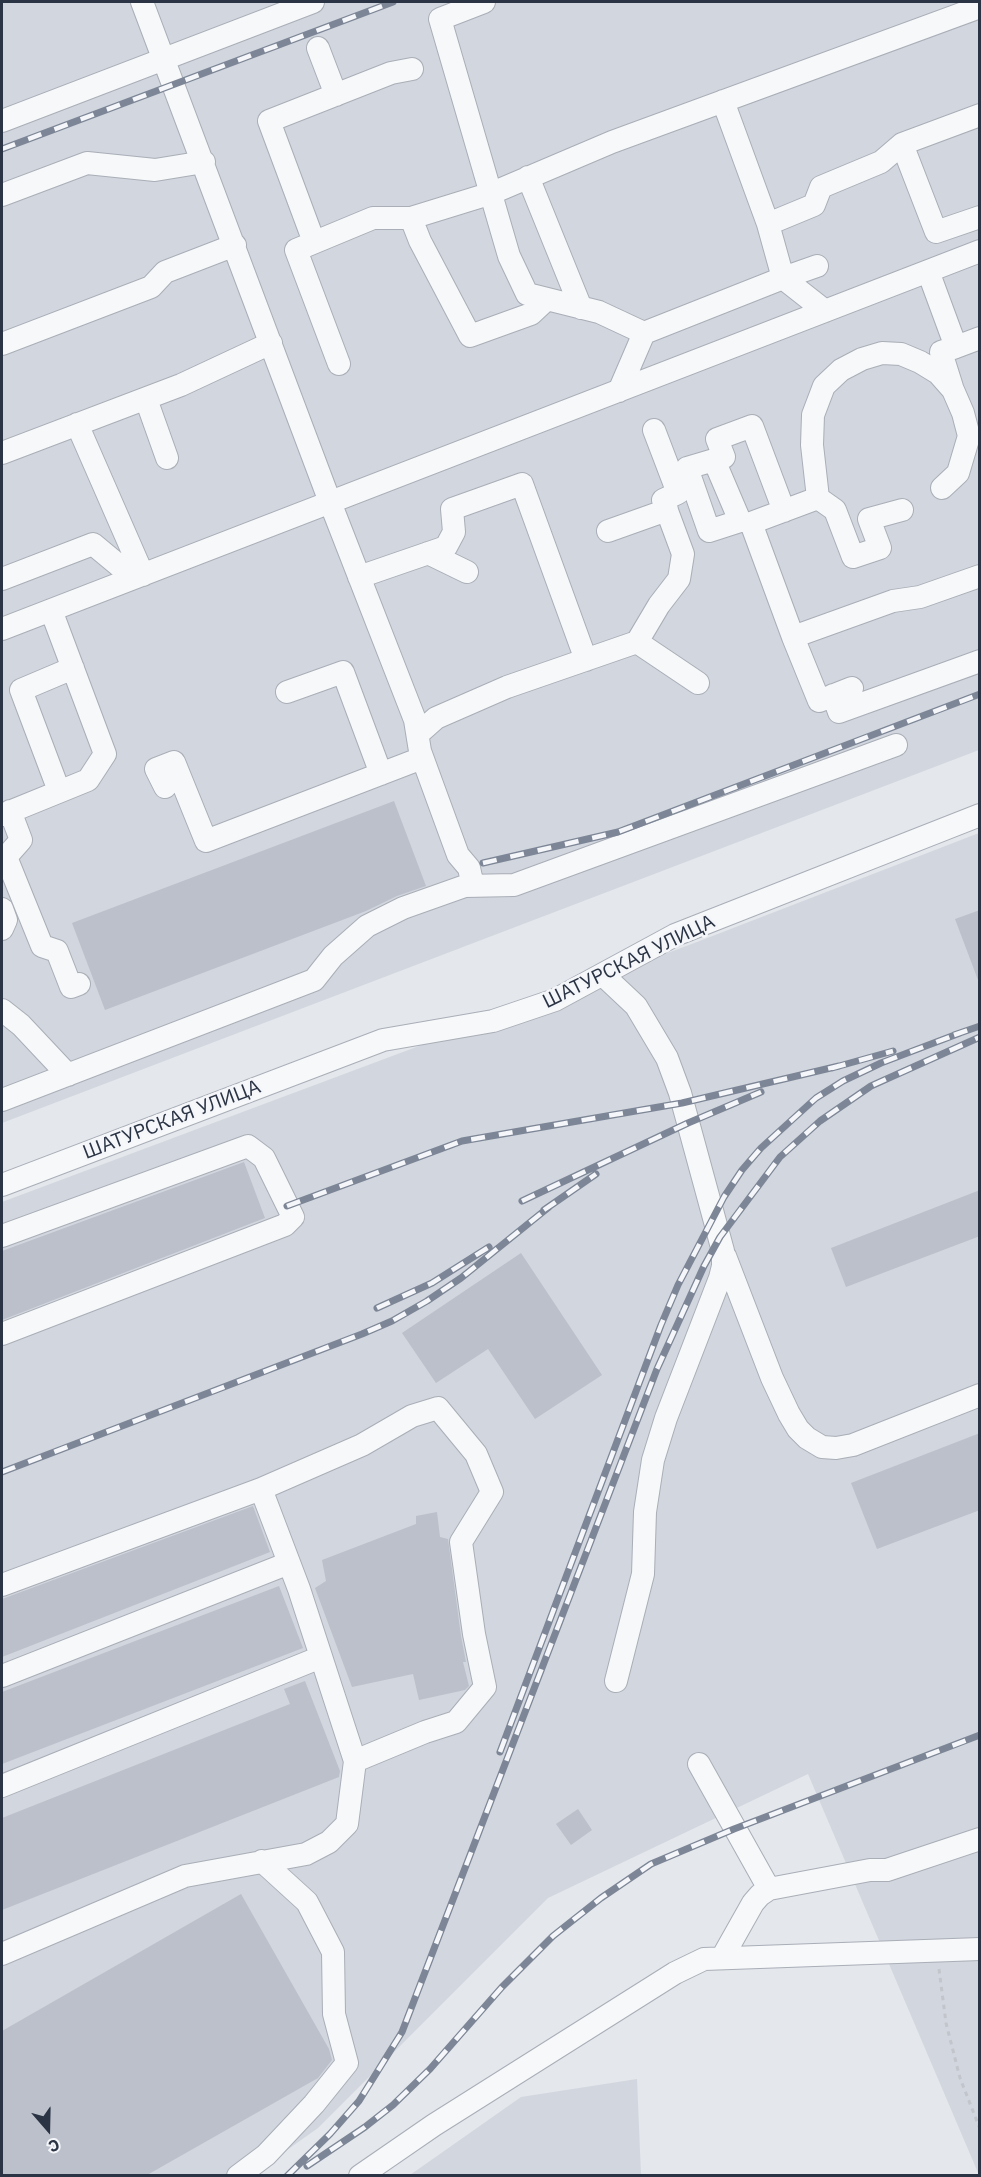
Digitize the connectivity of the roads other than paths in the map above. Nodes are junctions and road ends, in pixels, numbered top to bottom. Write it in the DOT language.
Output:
graph roads {
  1 [pos="142,2"];
  2 [pos="313,2"];
  3 [pos="484,2"];
  4 [pos="980,7"];
  5 [pos="318,48"];
  6 [pos="164,59"];
  7 [pos="412,69"];
  8 [pos="336,95"];
  9 [pos="723,101"];
  10 [pos="980,115"];
  11 [pos="2,121"];
  12 [pos="902,144"];
  13 [pos="204,162"];
  14 [pos="528,177"];
  15 [pos="492,193"];
  16 [pos="2,195"];
  17 [pos="980,217"];
  18 [pos="411,218"];
  19 [pos="768,225"];
  20 [pos="314,242"];
  21 [pos="234,245"];
  22 [pos="980,251"];
  23 [pos="817,266"];
  24 [pos="928,271"];
  25 [pos="783,278"];
  26 [pos="547,299"];
  27 [pos="581,308"];
  28 [pos="825,311"];
  29 [pos="644,333"];
  30 [pos="980,338"];
  31 [pos="2,344"];
  32 [pos="271,344"];
  33 [pos="956,347"];
  34 [pos="339,364"];
  35 [pos="953,390"];
  36 [pos="619,391"];
  37 [pos="146,399"];
  38 [pos="77,424"];
  39 [pos="971,425"];
  40 [pos="654,430"];
  41 [pos="2,453"];
  42 [pos="980,456"];
  43 [pos="167,458"];
  44 [pos="714,460"];
  45 [pos="942,489"];
  46 [pos="330,502"];
  47 [pos="826,504"];
  48 [pos="667,510"];
  49 [pos="902,510"];
  50 [pos="784,511"];
  51 [pos="869,519"];
  52 [pos="745,522"];
  53 [pos="609,531"];
  54 [pos="428,553"];
  55 [pos="467,572"];
  56 [pos="138,576"];
  57 [pos="980,576"];
  58 [pos="359,577"];
  59 [pos="2,579"];
  60 [pos="51,610"];
  61 [pos="2,629"];
  62 [pos="793,637"];
  63 [pos="638,642"];
  64 [pos="586,660"];
  65 [pos="980,661"];
  66 [pos="73,668"];
  67 [pos="698,683"];
  68 [pos="287,692"];
  69 [pos="417,734"];
  70 [pos="896,745"];
  71 [pos="422,758"];
  72 [pos="381,774"];
  73 [pos="165,787"];
  74 [pos="59,791"];
  75 [pos="6,813"];
  76 [pos="980,815"];
  77 [pos="473,886"];
  78 [pos="2,909"];
  79 [pos="2,929"];
  80 [pos="603,975"];
  81 [pos="79,984"];
  82 [pos="2,1010"];
  83 [pos="68,1075"];
  84 [pos="2,1100"];
  85 [pos="2,1185"];
  86 [pos="2,1236"];
  87 [pos="723,1251"];
  88 [pos="2,1334"];
  89 [pos="980,1395"];
  90 [pos="261,1489"];
  91 [pos="289,1563"];
  92 [pos="2,1585"];
  93 [pos="321,1657"];
  94 [pos="2,1676"];
  95 [pos="616,1681"];
  96 [pos="356,1761"];
  97 [pos="699,1764"];
  98 [pos="2,1786"];
  99 [pos="980,1839"];
  100 [pos="262,1861"];
  101 [pos="769,1889"];
  102 [pos="980,1949"];
  103 [pos="2,1954"];
  104 [pos="722,1958"];
  105 [pos="238,2175"];
  106 [pos="360,2175"];
  1 -- 6 [label="street"];
  2 -- 6 [label="street"];
  3 -- 15 [label="street"];
  4 -- 9 [label="street"];
  5 -- 8 [label="street"];
  6 -- 11 [label="street"];
  6 -- 13 [label="street"];
  7 -- 8 [label="street"];
  8 -- 20 [label="street"];
  9 -- 14 [label="street"];
  9 -- 19 [label="street"];
  10 -- 12 [label="street"];
  12 -- 17 [label="street"];
  12 -- 19 [label="street"];
  13 -- 16 [label="street"];
  13 -- 21 [label="street"];
  14 -- 15 [label="street"];
  14 -- 27 [label="street"];
  15 -- 18 [label="street"];
  15 -- 26 [label="street"];
  18 -- 20 [label="street"];
  18 -- 26 [label="street"];
  19 -- 25 [label="street"];
  20 -- 34 [label="street"];
  21 -- 31 [label="street"];
  21 -- 32 [label="street"];
  22 -- 24 [label="street"];
  23 -- 25 [label="street"];
  24 -- 28 [label="street"];
  24 -- 33 [label="street"];
  25 -- 28 [label="street"];
  25 -- 29 [label="street"];
  26 -- 27 [label="street"];
  27 -- 29 [label="street"];
  28 -- 36 [label="street"];
  29 -- 36 [label="street"];
  30 -- 33 [label="street"];
  32 -- 37 [label="street"];
  32 -- 46 [label="street"];
  33 -- 35 [label="street"];
  35 -- 39 [label="street"];
  35 -- 47 [label="street"];
  36 -- 46 [label="street"];
  37 -- 38 [label="street"];
  37 -- 43 [label="street"];
  38 -- 41 [label="street"];
  38 -- 56 [label="street"];
  39 -- 42 [label="street"];
  39 -- 45 [label="street"];
  40 -- 48 [label="street"];
  44 -- 52 [label="street"];
  46 -- 56 [label="street"];
  46 -- 58 [label="street"];
  47 -- 50 [label="street"];
  47 -- 51 [label="street"];
  47 -- 51 [label="street"];
  48 -- 53 [label="street"];
  48 -- 63 [label="street"];
  49 -- 51 [label="street"];
  50 -- 52 [label="street"];
  50 -- 52 [label="street"];
  52 -- 62 [label="street"];
  54 -- 55 [label="street"];
  54 -- 58 [label="street"];
  54 -- 64 [label="street"];
  56 -- 59 [label="street"];
  56 -- 60 [label="street"];
  57 -- 62 [label="street"];
  58 -- 69 [label="street"];
  60 -- 61 [label="street"];
  60 -- 66 [label="street"];
  62 -- 65 [label="street"];
  63 -- 64 [label="street"];
  63 -- 67 [label="street"];
  64 -- 69 [label="street"];
  66 -- 74 [label="street"];
  66 -- 74 [label="street"];
  68 -- 72 [label="street"];
  69 -- 71 [label="street"];
  70 -- 77 [label="street"];
  71 -- 72 [label="street"];
  71 -- 77 [label="street"];
  72 -- 73 [label="street"];
  74 -- 75 [label="street"];
  75 -- 81 [label="street"];
  76 -- 80 [label="street, ШАТУРСКАЯ УЛИЦА"];
  77 -- 83 [label="street"];
  78 -- 79 [label="street"];
  80 -- 85 [label="street, ШАТУРСКАЯ УЛИЦА"];
  80 -- 87 [label="street"];
  82 -- 83 [label="street"];
  83 -- 84 [label="street"];
  86 -- 88 [label="street"];
  87 -- 89 [label="street"];
  87 -- 95 [label="street"];
  90 -- 91 [label="street"];
  90 -- 92 [label="street"];
  90 -- 96 [label="street"];
  91 -- 93 [label="street"];
  91 -- 94 [label="street"];
  93 -- 96 [label="street"];
  93 -- 98 [label="street"];
  96 -- 100 [label="street"];
  97 -- 101 [label="street"];
  99 -- 101 [label="street"];
  100 -- 103 [label="street"];
  100 -- 105 [label="street"];
  101 -- 104 [label="street"];
  102 -- 104 [label="street"];
  104 -- 106 [label="street"];
}
